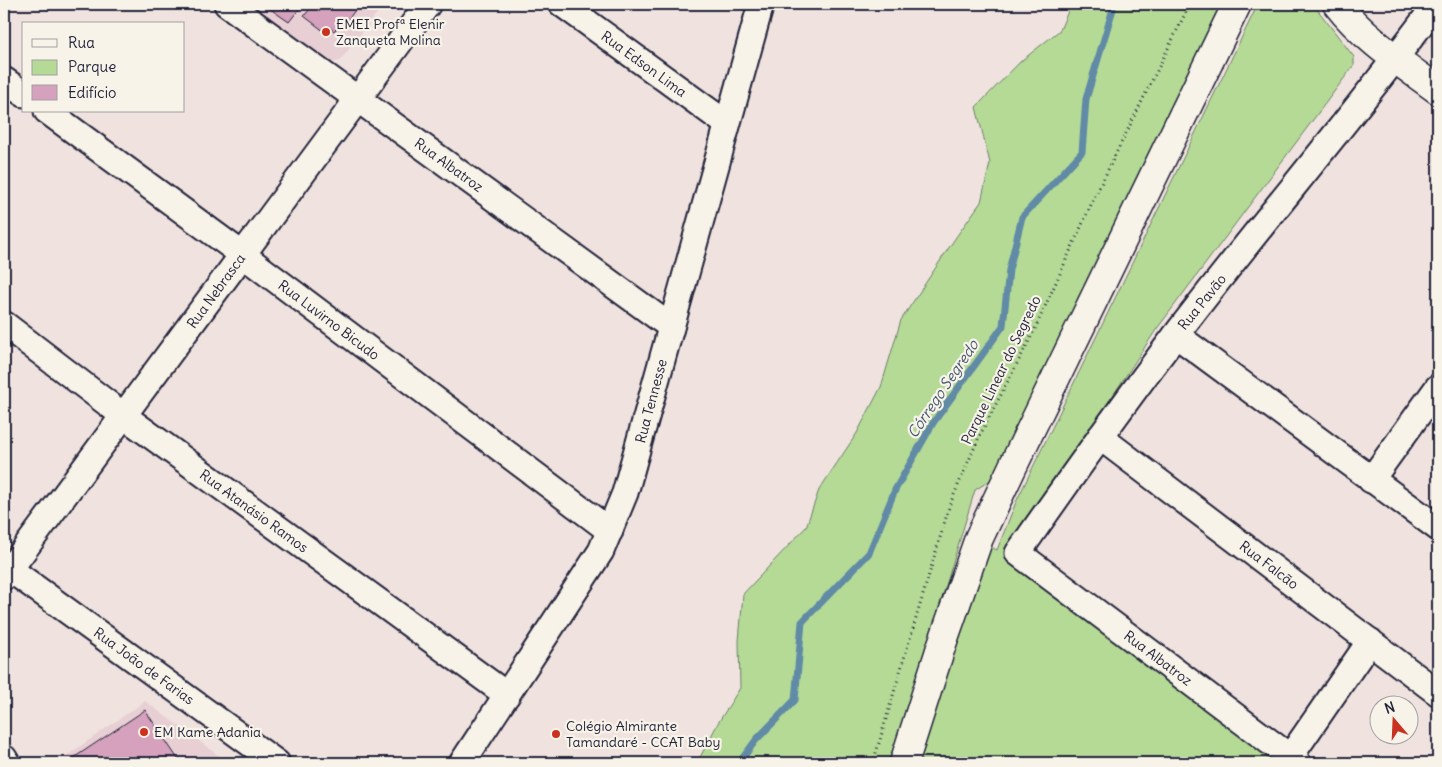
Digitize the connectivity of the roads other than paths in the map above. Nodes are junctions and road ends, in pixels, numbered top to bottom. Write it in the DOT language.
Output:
graph roads {
  1 [pos="227,4"];
  2 [pos="428,4"];
  3 [pos="562,4"];
  4 [pos="761,4"];
  5 [pos="1237,4"];
  6 [pos="1337,4"];
  7 [pos="1436,4"];
  8 [pos="1396,59"];
  9 [pos="4,80"];
  10 [pos="1438,90"];
  11 [pos="22,93"];
  12 [pos="358,99"];
  13 [pos="48,112"];
  14 [pos="727,124"];
  15 [pos="243,255"];
  16 [pos="4,324"];
  17 [pos="671,327"];
  18 [pos="1176,335"];
  19 [pos="1438,387"];
  20 [pos="124,416"];
  21 [pos="1100,437"];
  22 [pos="1371,480"];
  23 [pos="1438,528"];
  24 [pos="610,531"];
  25 [pos="1018,553"];
  26 [pos="7,574"];
  27 [pos="1370,641"];
  28 [pos="1438,693"];
  29 [pos="507,695"];
  30 [pos="4,758"];
  31 [pos="1294,760"];
  32 [pos="7,763"];
  33 [pos="277,763"];
  34 [pos="462,763"];
  35 [pos="904,763"];
  1 -- 12 [label="street, Rua Albatroz"];
  2 -- 12 [label="street, Rua Nebrasca"];
  3 -- 14 [label="street, Rua Edson Lima"];
  4 -- 14 [label="street, Rua Tennesse"];
  5 -- 35 [label="main road"];
  6 -- 8 [label="main road"];
  7 -- 8 [label="street, Rua Pavão"];
  8 -- 10 [label="main road"];
  8 -- 18 [label="street, Rua Pavão"];
  9 -- 11 [label="street"];
  12 -- 15 [label="street, Rua Nebrasca"];
  12 -- 17 [label="street, Rua Albatroz"];
  13 -- 15 [label="street, Rua Luvirno Bicudo"];
  14 -- 17 [label="street, Rua Tennesse"];
  15 -- 20 [label="street, Rua Nebrasca"];
  15 -- 24 [label="street, Rua Luvirno Bicudo"];
  16 -- 20 [label="street, Rua Atanásio Ramos"];
  17 -- 24 [label="street, Rua Tennesse"];
  18 -- 21 [label="street, Rua Pavão"];
  18 -- 22 [label="street"];
  19 -- 22 [label="street"];
  20 -- 26 [label="street, Rua Nebrasca"];
  20 -- 29 [label="street, Rua Atanásio Ramos"];
  21 -- 25 [label="street, Rua Pavão"];
  21 -- 27 [label="street, Rua Falcão"];
  22 -- 23 [label="street"];
  24 -- 29 [label="street, Rua Tennesse"];
  25 -- 31 [label="street, Rua Albatroz"];
  26 -- 33 [label="street, Rua João de Farias"];
  27 -- 28 [label="street, Rua Falcão"];
  27 -- 31 [label="street"];
  29 -- 34 [label="street, Rua Tennesse"];
  30 -- 32 [label="street"];
}
